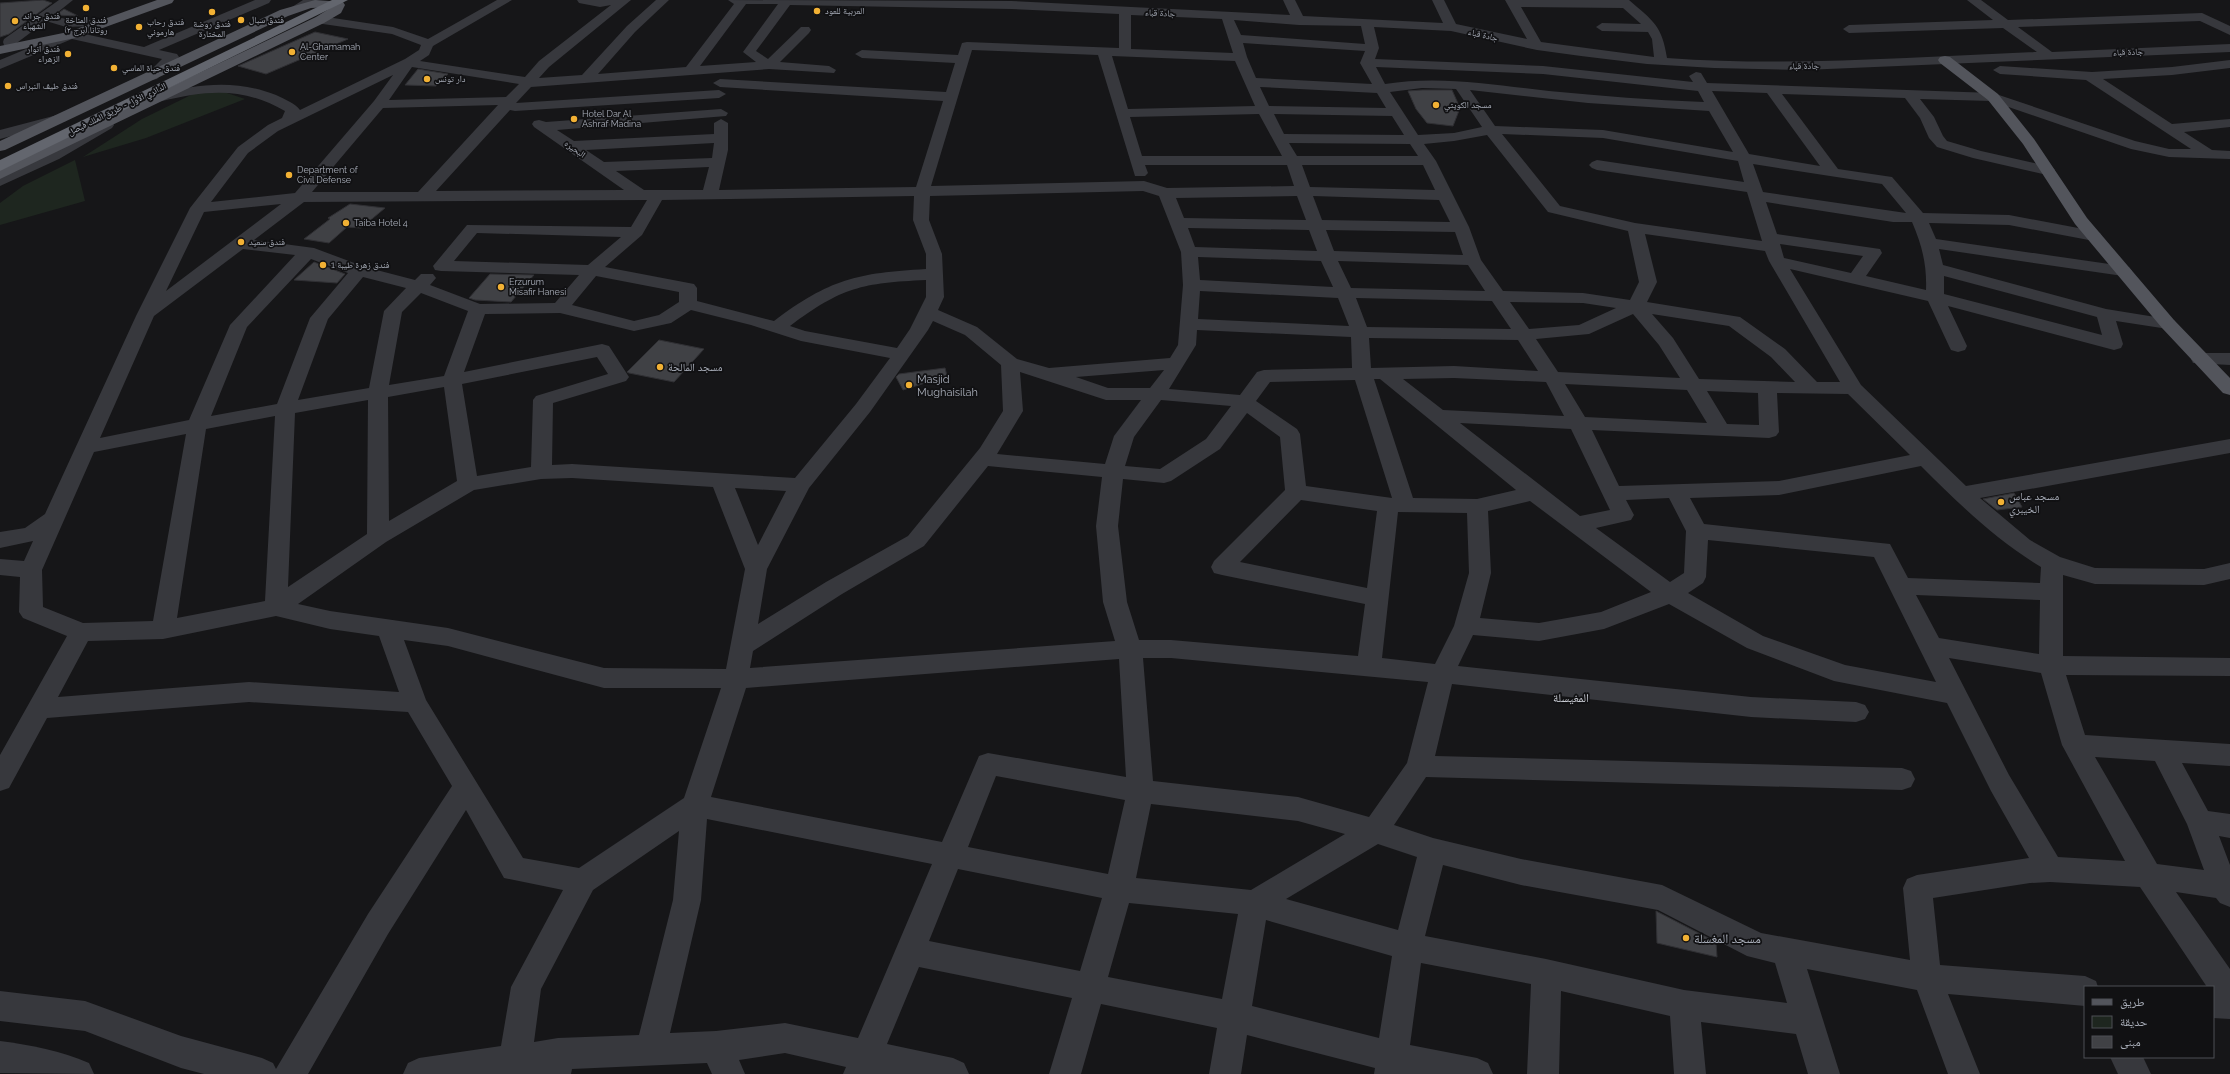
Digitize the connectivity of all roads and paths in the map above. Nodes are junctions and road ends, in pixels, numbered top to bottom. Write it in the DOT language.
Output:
graph roads {
  1 [pos="144,0"];
  2 [pos="168,0"];
  3 [pos="312,0"];
  4 [pos="325,0"];
  5 [pos="342,0"];
  6 [pos="506,0"];
  7 [pos="583,0"];
  8 [pos="624,0"];
  9 [pos="663,0"];
  10 [pos="734,0"];
  11 [pos="743,0"];
  12 [pos="1290,0"];
  13 [pos="1438,0"];
  14 [pos="1973,0"];
  15 [pos="234,1"];
  16 [pos="787,1"];
  17 [pos="855,1"];
  18 [pos="60,2"];
  19 [pos="259,2"];
  20 [pos="1512,2"];
  21 [pos="1624,2"];
  22 [pos="1106,5"];
  23 [pos="288,9"];
  24 [pos="1124,12"];
  25 [pos="44,17"];
  26 [pos="1227,17"];
  27 [pos="320,20"];
  28 [pos="1299,21"];
  29 [pos="86,22"];
  30 [pos="1367,24"];
  31 [pos="2005,25"];
  32 [pos="1602,27"];
  33 [pos="1451,28"];
  34 [pos="1653,28"];
  35 [pos="1850,29"];
  36 [pos="805,30"];
  37 [pos="2230,31"];
  38 [pos="71,36"];
  39 [pos="1236,39"];
  40 [pos="428,44"];
  41 [pos="3,45"];
  42 [pos="1536,46"];
  43 [pos="1373,48"];
  44 [pos="2230,48"];
  45 [pos="146,51"];
  46 [pos="1104,52"];
  47 [pos="1125,53"];
  48 [pos="862,54"];
  49 [pos="2055,55"];
  50 [pos="1240,57"];
  51 [pos="964,59"];
  52 [pos="1661,61"];
  53 [pos="409,63"];
  54 [pos="1367,63"];
  55 [pos="1949,63"];
  56 [pos="0,64"];
  57 [pos="1689,64"];
  58 [pos="769,65"];
  59 [pos="1803,66"];
  60 [pos="2229,66"];
  61 [pos="690,71"];
  62 [pos="152,76"];
  63 [pos="2089,76"];
  64 [pos="586,79"];
  65 [pos="527,82"];
  66 [pos="720,82"];
  67 [pos="1251,82"];
  68 [pos="1460,85"];
  69 [pos="1702,87"];
  70 [pos="813,89"];
  71 [pos="1381,89"];
  72 [pos="1772,90"];
  73 [pos="1826,92"];
  74 [pos="1910,95"];
  75 [pos="162,97"];
  76 [pos="952,97"];
  77 [pos="1993,97"];
  78 [pos="379,104"];
  79 [pos="511,104"];
  80 [pos="1713,107"];
  81 [pos="1264,110"];
  82 [pos="1396,112"];
  83 [pos="721,113"];
  84 [pos="1122,113"];
  85 [pos="62,118"];
  86 [pos="117,119"];
  87 [pos="288,120"];
  88 [pos="2230,123"];
  89 [pos="543,127"];
  90 [pos="2169,129"];
  91 [pos="1491,130"];
  92 [pos="0,135"];
  93 [pos="721,138"];
  94 [pos="1280,138"];
  95 [pos="1414,140"];
  96 [pos="571,146"];
  97 [pos="0,147"];
  98 [pos="2206,153"];
  99 [pos="2230,155"];
  100 [pos="0,157"];
  101 [pos="1744,158"];
  102 [pos="1136,160"];
  103 [pos="1428,161"];
  104 [pos="718,162"];
  105 [pos="1293,162"];
  106 [pos="1597,165"];
  107 [pos="0,166"];
  108 [pos="602,167"];
  109 [pos="2047,170"];
  110 [pos="2230,170"];
  111 [pos="1833,173"];
  112 [pos="0,174"];
  113 [pos="0,181"];
  114 [pos="1144,186"];
  115 [pos="922,191"];
  116 [pos="1303,191"];
  117 [pos="1166,192"];
  118 [pos="1755,192"];
  119 [pos="710,194"];
  120 [pos="498,195"];
  121 [pos="649,195"];
  122 [pos="1445,195"];
  123 [pos="423,196"];
  124 [pos="300,197"];
  125 [pos="198,208"];
  126 [pos="1918,217"];
  127 [pos="1178,223"];
  128 [pos="1315,225"];
  129 [pos="473,228"];
  130 [pos="1461,228"];
  131 [pos="1635,228"];
  132 [pos="636,232"];
  133 [pos="2094,236"];
  134 [pos="240,243"];
  135 [pos="1929,243"];
  136 [pos="1773,249"];
  137 [pos="308,252"];
  138 [pos="1189,252"];
  139 [pos="1327,256"];
  140 [pos="1473,260"];
  141 [pos="441,266"];
  142 [pos="1935,268"];
  143 [pos="592,270"];
  144 [pos="358,271"];
  145 [pos="2123,271"];
  146 [pos="934,274"];
  147 [pos="1856,278"];
  148 [pos="1192,285"];
  149 [pos="418,286"];
  150 [pos="1345,293"];
  151 [pos="1498,297"];
  152 [pos="1935,297"];
  153 [pos="688,304"];
  154 [pos="1636,306"];
  155 [pos="560,308"];
  156 [pos="478,309"];
  157 [pos="928,312"];
  158 [pos="2105,314"];
  159 [pos="145,316"];
  160 [pos="1188,324"];
  161 [pos="2168,324"];
  162 [pos="776,328"];
  163 [pos="1360,332"];
  164 [pos="1523,335"];
  165 [pos="1958,346"];
  166 [pos="901,354"];
  167 [pos="2200,359"];
  168 [pos="2230,359"];
  169 [pos="1010,363"];
  170 [pos="1177,363"];
  171 [pos="1373,373"];
  172 [pos="1048,374"];
  173 [pos="1552,377"];
  174 [pos="452,379"];
  175 [pos="1695,385"];
  176 [pos="1767,387"];
  177 [pos="1812,388"];
  178 [pos="1853,388"];
  179 [pos="2230,389"];
  180 [pos="378,392"];
  181 [pos="1156,394"];
  182 [pos="1243,401"];
  183 [pos="285,408"];
  184 [pos="1438,416"];
  185 [pos="1579,424"];
  186 [pos="197,426"];
  187 [pos="1721,430"];
  188 [pos="2230,446"];
  189 [pos="87,447"];
  190 [pos="983,459"];
  191 [pos="1925,459"];
  192 [pos="1113,470"];
  193 [pos="541,472"];
  194 [pos="721,480"];
  195 [pos="468,484"];
  196 [pos="800,485"];
  197 [pos="1296,492"];
  198 [pos="1676,492"];
  199 [pos="1534,493"];
  200 [pos="1614,494"];
  201 [pos="1962,494"];
  202 [pos="1396,505"];
  203 [pos="1477,506"];
  204 [pos="56,517"];
  205 [pos="1576,524"];
  206 [pos="1698,531"];
  207 [pos="378,538"];
  208 [pos="0,540"];
  209 [pos="2052,563"];
  210 [pos="0,567"];
  211 [pos="756,569"];
  212 [pos="31,570"];
  213 [pos="2230,571"];
  214 [pos="1899,586"];
  215 [pos="2052,592"];
  216 [pos="1670,594"];
  217 [pos="1377,598"];
  218 [pos="276,607"];
  219 [pos="1466,626"];
  220 [pos="388,628"];
  221 [pos="163,630"];
  222 [pos="81,632"];
  223 [pos="742,646"];
  224 [pos="1929,646"];
  225 [pos="1130,649"];
  226 [pos="2051,665"];
  227 [pos="1369,666"];
  228 [pos="2230,667"];
  229 [pos="1442,674"];
  230 [pos="736,679"];
  231 [pos="1955,694"];
  232 [pos="415,703"];
  233 [pos="39,709"];
  234 [pos="1856,712"];
  235 [pos="2075,745"];
  236 [pos="2163,751"];
  237 [pos="2230,755"];
  238 [pos="1419,766"];
  239 [pos="1902,779"];
  240 [pos="0,780"];
  241 [pos="466,786"];
  242 [pos="1140,791"];
  243 [pos="695,805"];
  244 [pos="2200,822"];
  245 [pos="2230,826"];
  246 [pos="1375,831"];
  247 [pos="1433,850"];
  248 [pos="951,856"];
  249 [pos="2050,869"];
  250 [pos="2148,875"];
  251 [pos="583,881"];
  252 [pos="1119,889"];
  253 [pos="2227,890"];
  254 [pos="1254,903"];
  255 [pos="1408,947"];
  256 [pos="910,950"];
  257 [pos="1786,951"];
  258 [pos="1546,973"];
  259 [pos="1927,978"];
  260 [pos="1091,986"];
  261 [pos="2084,991"];
  262 [pos="2230,995"];
  263 [pos="2214,1003"];
  264 [pos="2230,1004"];
  265 [pos="1684,1005"];
  266 [pos="0,1006"];
  267 [pos="1235,1017"];
  268 [pos="1809,1021"];
  269 [pos="716,1047"];
  270 [pos="651,1049"];
  271 [pos="0,1057"];
  272 [pos="2127,1058"];
  273 [pos="557,1064"];
  274 [pos="863,1064"];
  275 [pos="1391,1065"];
  276 [pos="513,1067"];
  277 [pos="78,1074"];
  278 [pos="262,1074"];
  279 [pos="290,1074"];
  280 [pos="419,1074"];
  281 [pos="729,1074"];
  282 [pos="953,1074"];
  283 [pos="1065,1074"];
  284 [pos="1225,1074"];
  285 [pos="1476,1074"];
  286 [pos="1543,1074"];
  287 [pos="1690,1074"];
  288 [pos="1824,1074"];
  289 [pos="1964,1074"];
  290 [pos="2135,1074"];
  1 -- 29 [label="main road"];
  2 -- 38 [label="main road"];
  3 -- 23 [label="street"];
  4 -- 100 [label="highway, الدائري الأول - طريق الملك فيصل"];
  5 -- 107 [label="highway, الدائري الأول - طريق الملك فيصل"];
  6 -- 40 [label="street"];
  7 -- 8 [label="street"];
  8 -- 65 [label="street"];
  9 -- 64 [label="street"];
  10 -- 11 [label="street, جادة قباء"];
  11 -- 16 [label="street, جادة قباء"];
  11 -- 61 [label="street"];
  12 -- 28 [label="street"];
  13 -- 33 [label="street"];
  14 -- 31 [label="street"];
  15 -- 19 [label="street"];
  16 -- 17 [label="street, جادة قباء"];
  16 -- 58 [label="street"];
  17 -- 22 [label="street, جادة قباء"];
  18 -- 25 [label="street"];
  19 -- 23 [label="street"];
  19 -- 45 [label="street"];
  20 -- 21 [label="street"];
  20 -- 42 [label="street"];
  21 -- 34 [label="street"];
  22 -- 24 [label="street, جادة قباء"];
  23 -- 27 [label="main road"];
  23 -- 62 [label="main road"];
  24 -- 26 [label="street, جادة قباء"];
  24 -- 47 [label="street"];
  25 -- 29 [label="street"];
  25 -- 41 [label="street"];
  26 -- 28 [label="street, جادة قباء"];
  26 -- 39 [label="street"];
  27 -- 40 [label="street"];
  27 -- 75 [label="main road"];
  28 -- 30 [label="street, جادة قباء"];
  29 -- 41 [label="main road"];
  30 -- 33 [label="street, جادة قباء"];
  30 -- 43 [label="street"];
  31 -- 35 [label="street"];
  31 -- 37 [label="street"];
  31 -- 49 [label="street"];
  32 -- 34 [label="street"];
  33 -- 42 [label="street, جادة قباء"];
  34 -- 52 [label="street"];
  36 -- 58 [label="street"];
  38 -- 41 [label="main road"];
  38 -- 45 [label="street"];
  38 -- 56 [label="street"];
  39 -- 43 [label="street"];
  39 -- 50 [label="street"];
  40 -- 53 [label="street"];
  42 -- 52 [label="street, جادة قباء"];
  43 -- 54 [label="street"];
  44 -- 49 [label="street, جادة قباء"];
  45 -- 62 [label="street"];
  46 -- 47 [label="street"];
  46 -- 51 [label="street"];
  46 -- 84 [label="street"];
  47 -- 50 [label="street"];
  48 -- 51 [label="street"];
  49 -- 55 [label="street, جادة قباء"];
  49 -- 63 [label="street"];
  50 -- 67 [label="street"];
  51 -- 76 [label="street"];
  52 -- 57 [label="street, جادة قباء"];
  53 -- 65 [label="street"];
  53 -- 78 [label="street"];
  53 -- 87 [label="street"];
  54 -- 69 [label="street"];
  54 -- 71 [label="street"];
  55 -- 59 [label="street, جادة قباء"];
  55 -- 63 [label="street"];
  55 -- 77 [label="main road"];
  57 -- 59 [label="street, جادة قباء"];
  57 -- 69 [label="street"];
  58 -- 66 [label="street"];
  58 -- 70 [label="street"];
  59 -- 73 [label="street"];
  60 -- 63 [label="street"];
  61 -- 64 [label="street"];
  61 -- 66 [label="street"];
  62 -- 85 [label="main road"];
  63 -- 90 [label="street"];
  64 -- 65 [label="street"];
  65 -- 79 [label="street"];
  66 -- 70 [label="street"];
  66 -- 79 [label="street"];
  66 -- 83 [label="street"];
  67 -- 71 [label="street"];
  67 -- 81 [label="street"];
  68 -- 71 [label="street"];
  68 -- 80 [label="street"];
  68 -- 91 [label="street"];
  69 -- 72 [label="street"];
  69 -- 80 [label="street"];
  70 -- 76 [label="street"];
  71 -- 82 [label="street"];
  72 -- 73 [label="street"];
  72 -- 111 [label="street"];
  73 -- 74 [label="street"];
  74 -- 77 [label="street"];
  74 -- 109 [label="street"];
  75 -- 86 [label="main road"];
  75 -- 87 [label="street"];
  76 -- 115 [label="street"];
  77 -- 98 [label="street"];
  77 -- 109 [label="main road"];
  78 -- 79 [label="street"];
  78 -- 124 [label="street"];
  79 -- 89 [label="street, البحيره"];
  79 -- 123 [label="street"];
  80 -- 101 [label="street"];
  81 -- 82 [label="street"];
  81 -- 84 [label="street"];
  81 -- 94 [label="street"];
  82 -- 95 [label="street"];
  83 -- 89 [label="street"];
  83 -- 93 [label="street"];
  84 -- 102 [label="street"];
  85 -- 92 [label="street"];
  85 -- 97 [label="main road"];
  86 -- 112 [label="main road"];
  86 -- 113 [label="street"];
  87 -- 125 [label="street"];
  88 -- 90 [label="street"];
  89 -- 96 [label="street, البحيره"];
  90 -- 98 [label="street"];
  91 -- 95 [label="street"];
  91 -- 101 [label="street"];
  91 -- 131 [label="street"];
  93 -- 96 [label="street"];
  93 -- 104 [label="street"];
  94 -- 95 [label="street"];
  94 -- 105 [label="street"];
  95 -- 103 [label="street"];
  96 -- 108 [label="street, البحيره"];
  98 -- 99 [label="street"];
  98 -- 110 [label="street"];
  101 -- 111 [label="street"];
  101 -- 118 [label="street"];
  102 -- 105 [label="street"];
  102 -- 114 [label="street"];
  103 -- 105 [label="street"];
  103 -- 122 [label="street"];
  104 -- 108 [label="street"];
  104 -- 119 [label="street"];
  105 -- 116 [label="street"];
  106 -- 118 [label="street"];
  108 -- 121 [label="street, البحيره"];
  109 -- 133 [label="main road"];
  111 -- 126 [label="street"];
  114 -- 115 [label="street"];
  114 -- 117 [label="street"];
  115 -- 119 [label="street"];
  115 -- 146 [label="street"];
  116 -- 117 [label="street"];
  116 -- 122 [label="street"];
  116 -- 128 [label="street"];
  117 -- 127 [label="street"];
  118 -- 126 [label="street"];
  118 -- 136 [label="street"];
  119 -- 121 [label="street"];
  120 -- 121 [label="street"];
  120 -- 123 [label="street"];
  120 -- 129 [label="street"];
  121 -- 132 [label="street"];
  122 -- 130 [label="street"];
  123 -- 124 [label="street"];
  124 -- 125 [label="street"];
  124 -- 134 [label="street"];
  125 -- 159 [label="street"];
  126 -- 133 [label="street"];
  126 -- 135 [label="street"];
  127 -- 128 [label="street"];
  127 -- 138 [label="street"];
  128 -- 130 [label="street"];
  128 -- 139 [label="street"];
  129 -- 132 [label="street"];
  129 -- 141 [label="street"];
  130 -- 140 [label="street"];
  131 -- 136 [label="street"];
  131 -- 154 [label="street"];
  132 -- 143 [label="street"];
  133 -- 145 [label="main road"];
  134 -- 137 [label="street"];
  134 -- 159 [label="street"];
  135 -- 142 [label="street"];
  135 -- 145 [label="street"];
  136 -- 147 [label="street"];
  136 -- 147 [label="street"];
  136 -- 178 [label="street"];
  137 -- 144 [label="street"];
  137 -- 186 [label="street"];
  138 -- 139 [label="street"];
  138 -- 148 [label="street"];
  139 -- 140 [label="street"];
  139 -- 150 [label="street"];
  140 -- 151 [label="street"];
  141 -- 143 [label="street"];
  141 -- 149 [label="street"];
  142 -- 152 [label="street"];
  142 -- 158 [label="street"];
  143 -- 153 [label="street"];
  143 -- 155 [label="street"];
  144 -- 149 [label="street"];
  144 -- 183 [label="street"];
  145 -- 161 [label="main road"];
  146 -- 157 [label="street"];
  146 -- 162 [label="street"];
  147 -- 152 [label="street"];
  148 -- 150 [label="street"];
  148 -- 160 [label="street"];
  149 -- 156 [label="street"];
  149 -- 180 [label="street"];
  150 -- 151 [label="street"];
  150 -- 163 [label="street"];
  151 -- 154 [label="street"];
  151 -- 164 [label="street"];
  152 -- 158 [label="street"];
  152 -- 165 [label="street"];
  153 -- 155 [label="street"];
  153 -- 162 [label="street"];
  154 -- 164 [label="street"];
  154 -- 175 [label="street"];
  154 -- 177 [label="street"];
  155 -- 156 [label="street"];
  156 -- 174 [label="street"];
  157 -- 166 [label="street"];
  157 -- 169 [label="street"];
  158 -- 161 [label="street"];
  159 -- 189 [label="street"];
  160 -- 163 [label="street"];
  160 -- 170 [label="street"];
  161 -- 167 [label="main road"];
  162 -- 166 [label="street"];
  163 -- 164 [label="street"];
  163 -- 171 [label="street"];
  164 -- 173 [label="street"];
  166 -- 196 [label="street"];
  167 -- 168 [label="street"];
  167 -- 179 [label="main road"];
  169 -- 172 [label="street"];
  169 -- 190 [label="street"];
  170 -- 172 [label="street"];
  170 -- 181 [label="street"];
  171 -- 173 [label="street"];
  171 -- 182 [label="street"];
  171 -- 184 [label="street"];
  171 -- 202 [label="street"];
  172 -- 181 [label="street"];
  173 -- 175 [label="street"];
  173 -- 185 [label="street"];
  174 -- 180 [label="street"];
  174 -- 193 [label="street"];
  174 -- 195 [label="street"];
  175 -- 176 [label="street"];
  175 -- 187 [label="street"];
  176 -- 177 [label="street"];
  176 -- 187 [label="street"];
  177 -- 178 [label="street"];
  178 -- 191 [label="street"];
  180 -- 183 [label="street"];
  180 -- 207 [label="street"];
  181 -- 182 [label="street"];
  181 -- 192 [label="street"];
  182 -- 192 [label="street"];
  182 -- 197 [label="street"];
  183 -- 186 [label="street"];
  183 -- 218 [label="street"];
  184 -- 185 [label="street"];
  184 -- 199 [label="street"];
  185 -- 187 [label="street"];
  185 -- 200 [label="street"];
  186 -- 189 [label="street"];
  186 -- 221 [label="street"];
  188 -- 201 [label="street"];
  189 -- 204 [label="street"];
  190 -- 192 [label="street"];
  190 -- 223 [label="street"];
  191 -- 198 [label="street"];
  191 -- 201 [label="street"];
  192 -- 225 [label="street"];
  193 -- 194 [label="street"];
  193 -- 195 [label="street"];
  194 -- 196 [label="street"];
  194 -- 211 [label="street"];
  195 -- 207 [label="street"];
  196 -- 211 [label="street"];
  197 -- 202 [label="street"];
  197 -- 217 [label="street"];
  198 -- 200 [label="street"];
  198 -- 206 [label="street"];
  199 -- 203 [label="street"];
  199 -- 205 [label="street"];
  200 -- 205 [label="street"];
  201 -- 209 [label="street"];
  202 -- 203 [label="street"];
  202 -- 217 [label="street"];
  203 -- 219 [label="street"];
  204 -- 208 [label="street"];
  204 -- 212 [label="street"];
  205 -- 216 [label="street"];
  206 -- 214 [label="street"];
  206 -- 216 [label="street"];
  207 -- 218 [label="street"];
  209 -- 213 [label="street"];
  209 -- 215 [label="street"];
  210 -- 212 [label="street"];
  211 -- 223 [label="street"];
  212 -- 222 [label="street"];
  214 -- 215 [label="street"];
  214 -- 224 [label="street"];
  215 -- 226 [label="street"];
  216 -- 219 [label="street"];
  216 -- 231 [label="street"];
  217 -- 227 [label="street"];
  218 -- 220 [label="street"];
  218 -- 221 [label="street"];
  219 -- 229 [label="street"];
  220 -- 230 [label="street"];
  220 -- 232 [label="street"];
  221 -- 222 [label="street"];
  222 -- 233 [label="street"];
  223 -- 230 [label="street"];
  224 -- 226 [label="street"];
  224 -- 231 [label="street"];
  225 -- 227 [label="street"];
  225 -- 230 [label="street"];
  225 -- 242 [label="street"];
  226 -- 228 [label="street"];
  226 -- 235 [label="street"];
  227 -- 229 [label="street"];
  229 -- 234 [label="street"];
  229 -- 238 [label="street"];
  230 -- 243 [label="street"];
  231 -- 249 [label="street"];
  232 -- 233 [label="street"];
  232 -- 241 [label="street"];
  233 -- 240 [label="street"];
  235 -- 236 [label="street"];
  235 -- 250 [label="street"];
  236 -- 237 [label="street"];
  236 -- 244 [label="street"];
  238 -- 239 [label="street"];
  238 -- 246 [label="street"];
  241 -- 251 [label="street"];
  241 -- 279 [label="street"];
  242 -- 246 [label="street"];
  242 -- 248 [label="street"];
  242 -- 252 [label="street"];
  243 -- 248 [label="street"];
  243 -- 251 [label="street"];
  243 -- 270 [label="street"];
  244 -- 245 [label="street"];
  244 -- 253 [label="street"];
  246 -- 247 [label="street"];
  246 -- 254 [label="street"];
  247 -- 255 [label="street"];
  247 -- 257 [label="street"];
  248 -- 252 [label="street"];
  248 -- 256 [label="street"];
  249 -- 250 [label="street"];
  249 -- 259 [label="street"];
  250 -- 253 [label="street"];
  250 -- 262 [label="street"];
  251 -- 276 [label="street"];
  252 -- 254 [label="street"];
  252 -- 260 [label="street"];
  254 -- 255 [label="street"];
  254 -- 267 [label="street"];
  255 -- 258 [label="street"];
  255 -- 275 [label="street"];
  256 -- 260 [label="street"];
  256 -- 274 [label="street"];
  257 -- 259 [label="street"];
  257 -- 268 [label="street"];
  258 -- 265 [label="street"];
  258 -- 286 [label="street"];
  259 -- 261 [label="street"];
  259 -- 289 [label="street"];
  260 -- 267 [label="street"];
  260 -- 283 [label="street"];
  263 -- 264 [label="street"];
  265 -- 268 [label="street"];
  265 -- 287 [label="street"];
  266 -- 278 [label="street"];
  267 -- 275 [label="street"];
  267 -- 284 [label="street"];
  268 -- 288 [label="street"];
  269 -- 270 [label="street"];
  269 -- 274 [label="street"];
  269 -- 281 [label="street"];
  270 -- 273 [label="street"];
  271 -- 277 [label="street"];
  272 -- 290 [label="street"];
  273 -- 276 [label="street"];
  274 -- 282 [label="street"];
  275 -- 285 [label="street"];
  276 -- 280 [label="street"];
}
